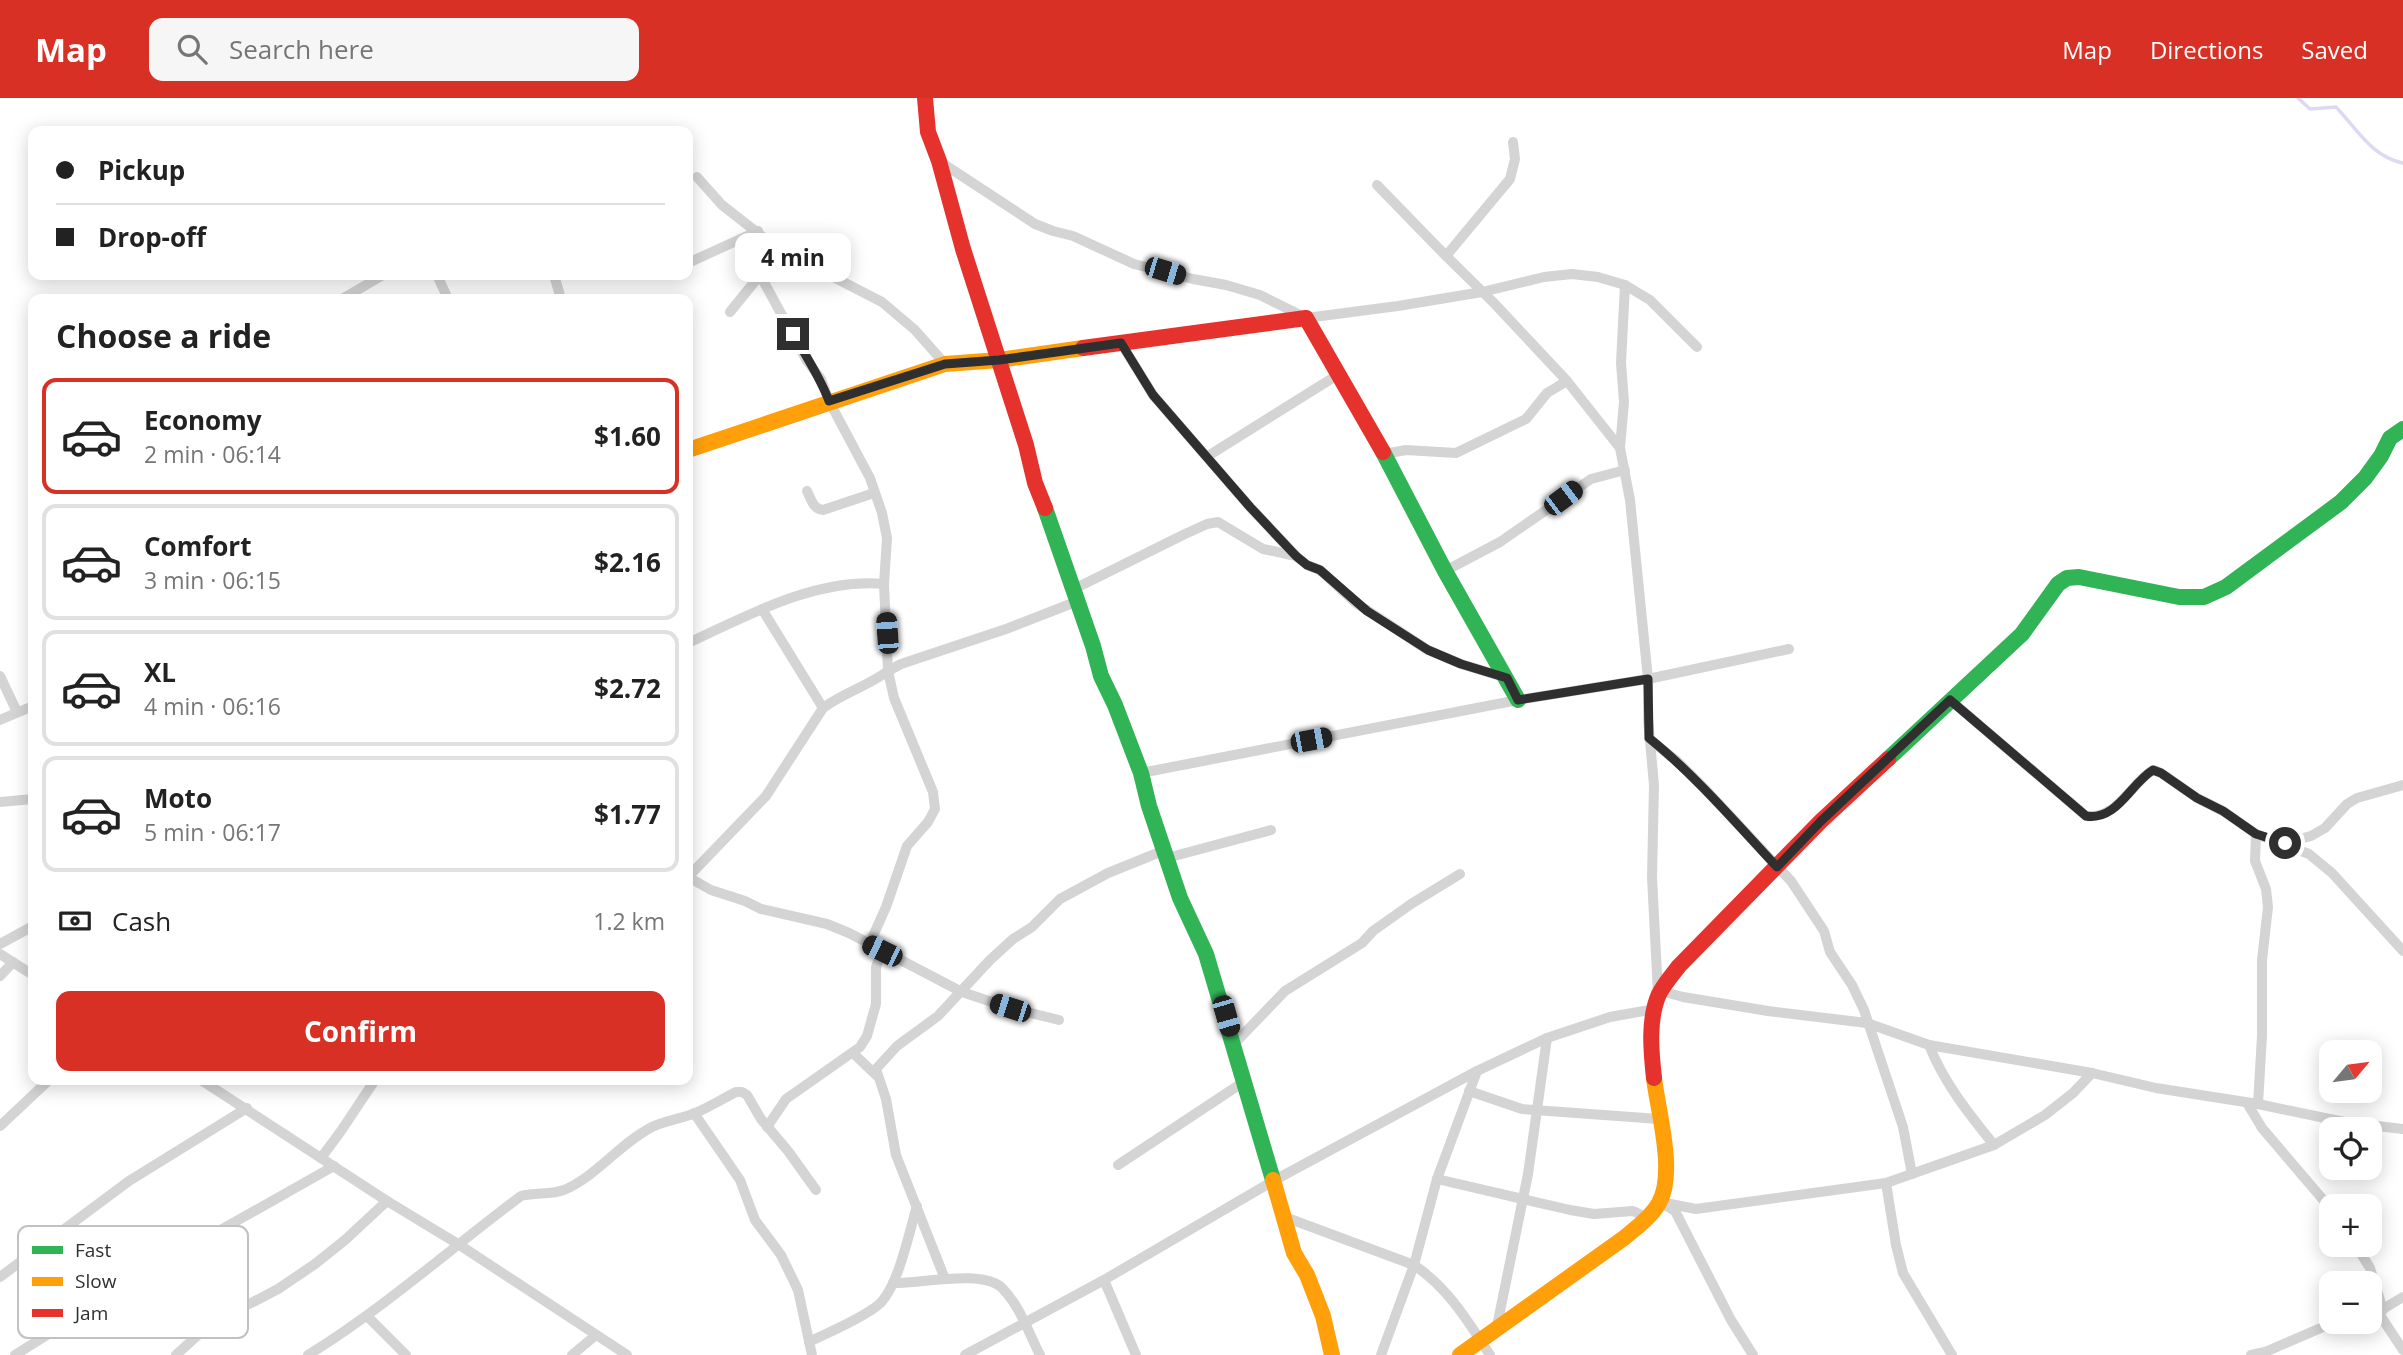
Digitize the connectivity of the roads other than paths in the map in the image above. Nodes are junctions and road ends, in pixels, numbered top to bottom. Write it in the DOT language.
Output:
graph roads {
  1 [pos="925,98"];
  2 [pos="1513,142"];
  3 [pos="939,160"];
  4 [pos="697,177"];
  5 [pos="1377,185"];
  6 [pos="758,231"];
  7 [pos="778,248"];
  8 [pos="1446,256"];
  9 [pos="693,261"];
  10 [pos="760,275"];
  11 [pos="374,280"];
  12 [pos="1625,285"];
  13 [pos="1482,292"];
  14 [pos="351,294"];
  15 [pos="730,312"];
  16 [pos="1306,318"];
  17 [pos="1121,343"];
  18 [pos="1697,348"];
  19 [pos="999,360"];
  20 [pos="945,364"];
  21 [pos="1339,374"];
  22 [pos="1567,381"];
  23 [pos="829,401"];
  24 [pos="2403,429"];
  25 [pos="693,448"];
  26 [pos="1620,448"];
  27 [pos="1384,454"];
  28 [pos="1208,457"];
  29 [pos="1625,470"];
  30 [pos="807,491"];
  31 [pos="874,493"];
  32 [pos="1296,556"];
  33 [pos="1445,571"];
  34 [pos="884,584"];
  35 [pos="1076,595"];
  36 [pos="762,609"];
  37 [pos="693,641"];
  38 [pos="1789,649"];
  39 [pos="888,671"];
  40 [pos="0,676"];
  41 [pos="1507,678"];
  42 [pos="1648,679"];
  43 [pos="1518,700"];
  44 [pos="1950,700"];
  45 [pos="28,708"];
  46 [pos="823,708"];
  47 [pos="17,712"];
  48 [pos="0,720"];
  49 [pos="1649,738"];
  50 [pos="1140,773"];
  51 [pos="2403,785"];
  52 [pos="28,799"];
  53 [pos="0,802"];
  54 [pos="1271,830"];
  55 [pos="2256,834"];
  56 [pos="2285,843"];
  57 [pos="1166,854"];
  58 [pos="1777,867"];
  59 [pos="693,872"];
  60 [pos="1461,874"];
  61 [pos="693,880"];
  62 [pos="28,929"];
  63 [pos="2403,933"];
  64 [pos="2393,941"];
  65 [pos="0,944"];
  66 [pos="869,945"];
  67 [pos="882,951"];
  68 [pos="2403,951"];
  69 [pos="0,954"];
  70 [pos="13,962"];
  71 [pos="28,972"];
  72 [pos="0,976"];
  73 [pos="962,992"];
  74 [pos="1658,999"];
  75 [pos="1059,1020"];
  76 [pos="1867,1023"];
  77 [pos="1547,1038"];
  78 [pos="1234,1044"];
  79 [pos="1930,1045"];
  80 [pos="853,1053"];
  81 [pos="1477,1071"];
  82 [pos="2092,1073"];
  83 [pos="877,1076"];
  84 [pos="1245,1081"];
  85 [pos="44,1085"];
  86 [pos="209,1085"];
  87 [pos="372,1085"];
  88 [pos="1469,1091"];
  89 [pos="2253,1103"];
  90 [pos="247,1108"];
  91 [pos="1538,1111"];
  92 [pos="694,1113"];
  93 [pos="1659,1119"];
  94 [pos="0,1126"];
  95 [pos="767,1127"];
  96 [pos="2403,1129"];
  97 [pos="1994,1145"];
  98 [pos="321,1158"];
  99 [pos="1118,1165"];
  100 [pos="334,1166"];
  101 [pos="1912,1174"];
  102 [pos="1437,1179"];
  103 [pos="1273,1181"];
  104 [pos="1886,1182"];
  105 [pos="816,1190"];
  106 [pos="2319,1194"];
  107 [pos="1522,1198"];
  108 [pos="387,1201"];
  109 [pos="1660,1202"];
  110 [pos="917,1206"];
  111 [pos="1282,1216"];
  112 [pos="1648,1218"];
  113 [pos="69,1226"];
  114 [pos="229,1226"];
  115 [pos="458,1244"];
  116 [pos="18,1264"];
  117 [pos="1414,1265"];
  118 [pos="0,1278"];
  119 [pos="945,1279"];
  120 [pos="1104,1280"];
  121 [pos="893,1283"];
  122 [pos="2403,1297"];
  123 [pos="248,1306"];
  124 [pos="2382,1309"];
  125 [pos="367,1316"];
  126 [pos="2382,1319"];
  127 [pos="1025,1321"];
  128 [pos="2319,1329"];
  129 [pos="1496,1331"];
  130 [pos="596,1335"];
  131 [pos="42,1338"];
  132 [pos="194,1338"];
  133 [pos="809,1342"];
  134 [pos="1485,1348"];
  135 [pos="2403,1350"];
  136 [pos="15,1355"];
  137 [pos="176,1355"];
  138 [pos="308,1355"];
  139 [pos="406,1355"];
  140 [pos="572,1355"];
  141 [pos="627,1355"];
  142 [pos="812,1355"];
  143 [pos="965,1355"];
  144 [pos="1040,1355"];
  145 [pos="1136,1355"];
  146 [pos="1332,1355"];
  147 [pos="1381,1355"];
  148 [pos="1460,1355"];
  149 [pos="1753,1355"];
  150 [pos="1952,1355"];
  151 [pos="2251,1355"];
  1 -- 3 [label="street"];
  2 -- 8 [label="street"];
  3 -- 16 [label="street"];
  3 -- 19 [label="street"];
  4 -- 6 [label="street"];
  5 -- 8 [label="street"];
  6 -- 7 [label="street"];
  6 -- 9 [label="street"];
  7 -- 10 [label="street"];
  7 -- 20 [label="street"];
  8 -- 13 [label="street"];
  10 -- 15 [label="street"];
  10 -- 23 [label="street"];
  11 -- 14 [label="street"];
  12 -- 13 [label="street"];
  12 -- 18 [label="street"];
  12 -- 26 [label="street"];
  13 -- 16 [label="street"];
  13 -- 22 [label="street"];
  16 -- 17 [label="street"];
  16 -- 21 [label="street"];
  17 -- 19 [label="street"];
  17 -- 28 [label="street"];
  19 -- 20 [label="street"];
  19 -- 35 [label="street"];
  20 -- 23 [label="street"];
  21 -- 27 [label="street"];
  21 -- 28 [label="street"];
  22 -- 26 [label="street"];
  22 -- 27 [label="street"];
  23 -- 25 [label="street"];
  23 -- 31 [label="street"];
  24 -- 44 [label="street"];
  26 -- 29 [label="street"];
  27 -- 33 [label="street"];
  28 -- 32 [label="street"];
  29 -- 33 [label="street"];
  29 -- 42 [label="street"];
  30 -- 31 [label="street"];
  31 -- 34 [label="street"];
  32 -- 35 [label="street"];
  32 -- 41 [label="street"];
  33 -- 41 [label="street"];
  34 -- 36 [label="street"];
  34 -- 39 [label="street"];
  35 -- 39 [label="street"];
  35 -- 50 [label="street"];
  36 -- 37 [label="street"];
  36 -- 46 [label="street"];
  38 -- 42 [label="street"];
  39 -- 46 [label="street"];
  39 -- 66 [label="street"];
  40 -- 47 [label="street"];
  41 -- 43 [label="street"];
  42 -- 43 [label="street"];
  42 -- 49 [label="street"];
  43 -- 50 [label="street"];
  44 -- 55 [label="street"];
  44 -- 58 [label="street"];
  45 -- 47 [label="street"];
  46 -- 59 [label="street"];
  47 -- 48 [label="street"];
  49 -- 58 [label="street"];
  49 -- 74 [label="street"];
  50 -- 57 [label="street"];
  51 -- 56 [label="street"];
  52 -- 53 [label="street"];
  54 -- 57 [label="street"];
  55 -- 56 [label="street"];
  55 -- 89 [label="street"];
  56 -- 64 [label="street"];
  57 -- 73 [label="street"];
  57 -- 78 [label="street"];
  58 -- 74 [label="street"];
  58 -- 76 [label="street"];
  60 -- 78 [label="street"];
  61 -- 66 [label="street"];
  62 -- 65 [label="street"];
  63 -- 64 [label="street"];
  64 -- 68 [label="street"];
  66 -- 67 [label="street"];
  67 -- 73 [label="street"];
  67 -- 80 [label="street"];
  69 -- 70 [label="street"];
  70 -- 71 [label="street"];
  70 -- 72 [label="street"];
  73 -- 75 [label="street"];
  73 -- 83 [label="street"];
  74 -- 76 [label="street"];
  74 -- 77 [label="street"];
  74 -- 93 [label="street"];
  76 -- 79 [label="street"];
  76 -- 101 [label="street"];
  77 -- 81 [label="street"];
  77 -- 91 [label="street"];
  78 -- 84 [label="street"];
  79 -- 82 [label="street"];
  79 -- 97 [label="street"];
  80 -- 83 [label="street"];
  80 -- 95 [label="street"];
  81 -- 88 [label="street"];
  81 -- 103 [label="street"];
  82 -- 89 [label="street"];
  82 -- 97 [label="street"];
  83 -- 110 [label="street"];
  84 -- 99 [label="street"];
  84 -- 103 [label="street"];
  85 -- 94 [label="street"];
  86 -- 90 [label="street"];
  87 -- 98 [label="street"];
  88 -- 91 [label="street"];
  88 -- 102 [label="street"];
  89 -- 96 [label="street"];
  89 -- 106 [label="street"];
  90 -- 98 [label="street"];
  90 -- 113 [label="street"];
  91 -- 93 [label="street"];
  91 -- 107 [label="street"];
  92 -- 95 [label="street"];
  92 -- 115 [label="street"];
  92 -- 133 [label="street"];
  93 -- 109 [label="street"];
  95 -- 105 [label="street"];
  97 -- 101 [label="street"];
  98 -- 100 [label="street"];
  100 -- 108 [label="street"];
  100 -- 114 [label="street"];
  101 -- 104 [label="street"];
  102 -- 107 [label="street"];
  102 -- 117 [label="street"];
  103 -- 111 [label="street"];
  103 -- 120 [label="street"];
  104 -- 109 [label="street"];
  104 -- 150 [label="street"];
  107 -- 112 [label="street"];
  107 -- 129 [label="street"];
  108 -- 115 [label="street"];
  108 -- 123 [label="street"];
  109 -- 112 [label="street"];
  109 -- 149 [label="street"];
  110 -- 119 [label="street"];
  110 -- 121 [label="street"];
  111 -- 117 [label="street"];
  111 -- 146 [label="street"];
  112 -- 129 [label="street"];
  115 -- 125 [label="street"];
  115 -- 130 [label="street"];
  116 -- 118 [label="street"];
  117 -- 134 [label="street"];
  117 -- 147 [label="street"];
  119 -- 121 [label="street"];
  119 -- 127 [label="street"];
  120 -- 127 [label="street"];
  120 -- 145 [label="street"];
  121 -- 133 [label="street"];
  122 -- 124 [label="street"];
  125 -- 138 [label="street"];
  125 -- 139 [label="street"];
  126 -- 135 [label="street"];
  127 -- 143 [label="street"];
  127 -- 144 [label="street"];
  128 -- 151 [label="street"];
  129 -- 134 [label="street"];
  130 -- 140 [label="street"];
  130 -- 141 [label="street"];
  131 -- 136 [label="street"];
  132 -- 137 [label="street"];
  133 -- 142 [label="street"];
  134 -- 148 [label="street"];
}
